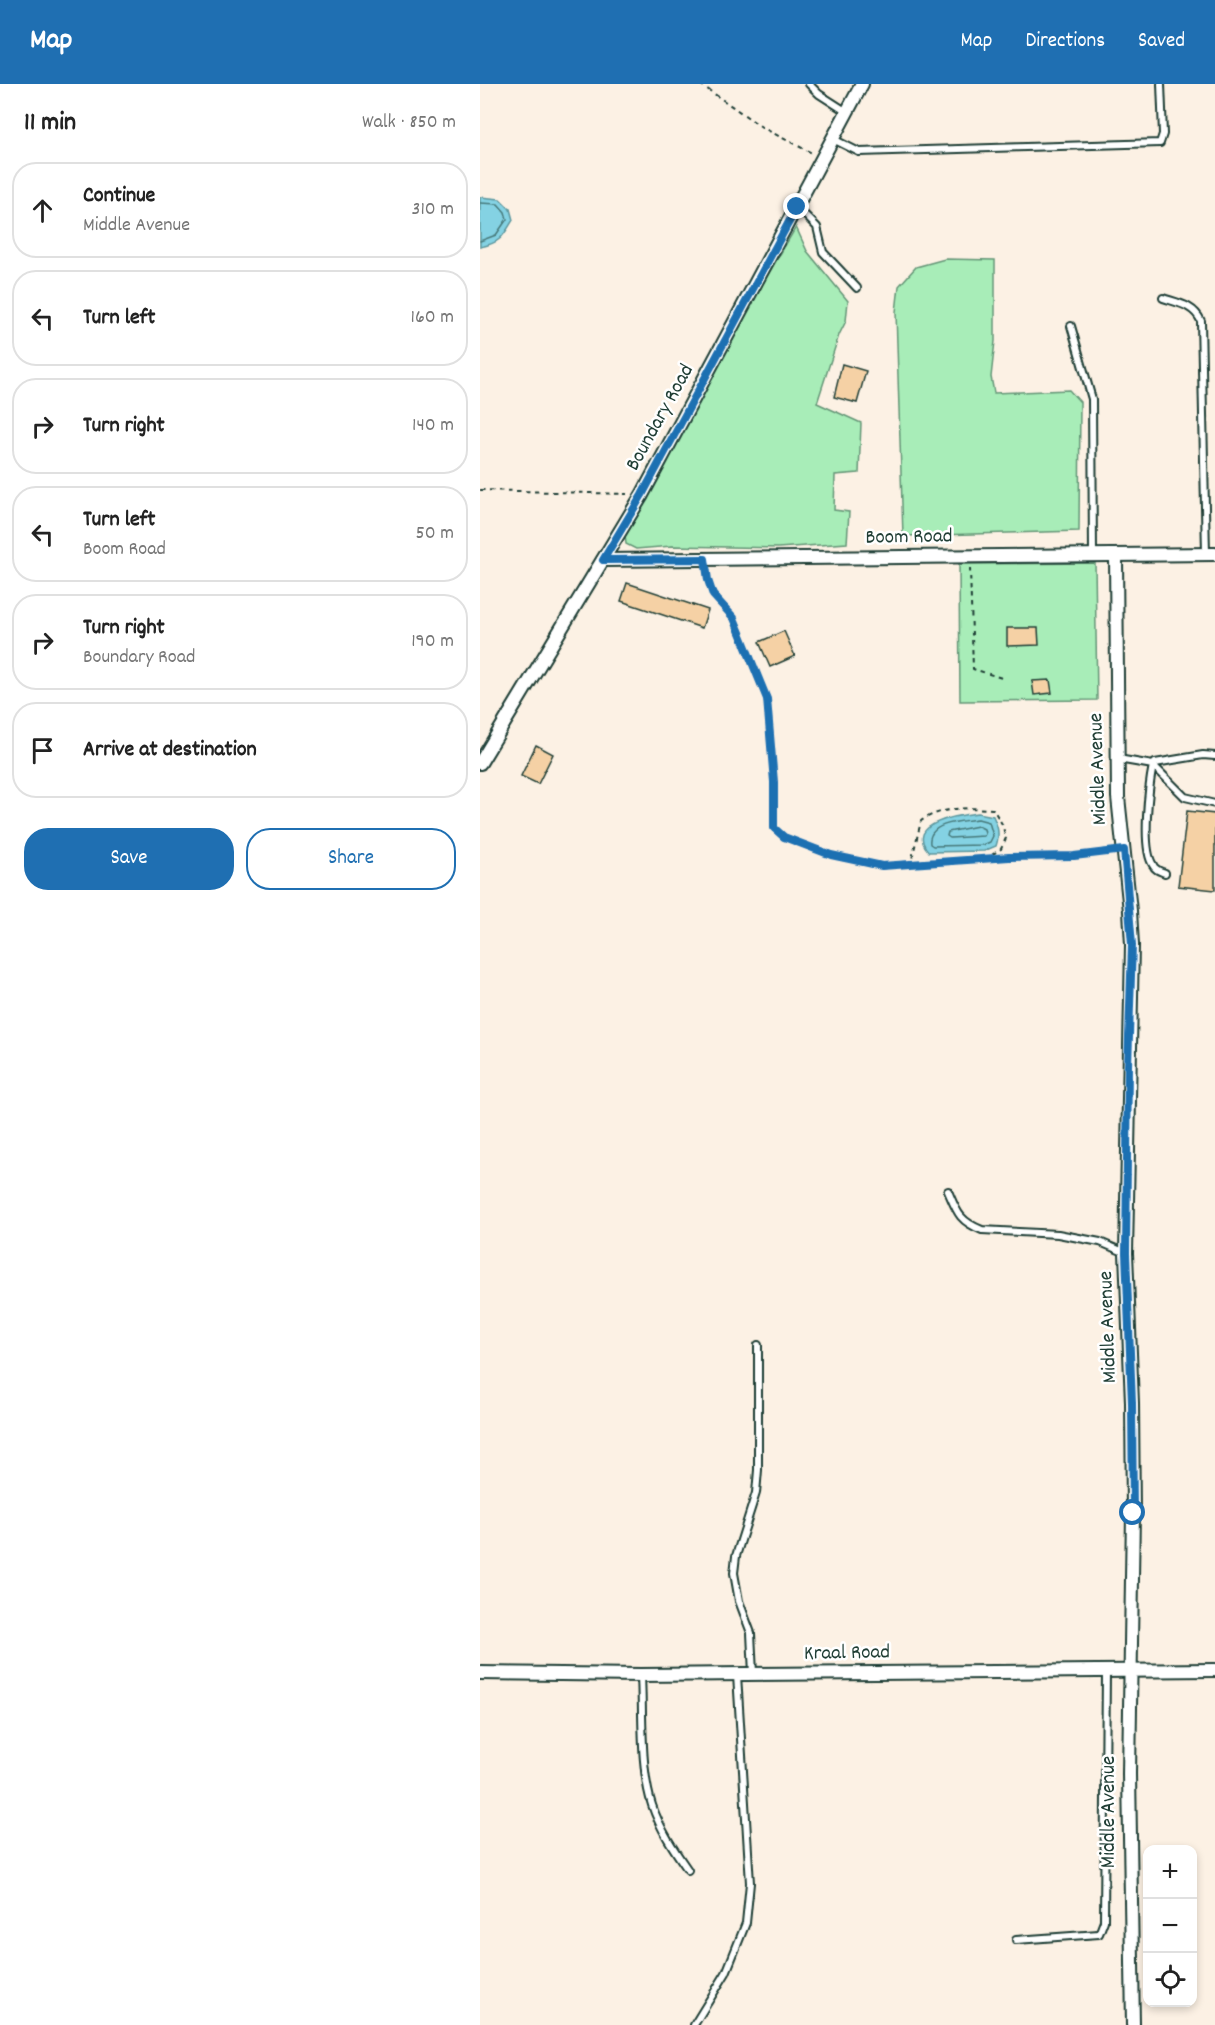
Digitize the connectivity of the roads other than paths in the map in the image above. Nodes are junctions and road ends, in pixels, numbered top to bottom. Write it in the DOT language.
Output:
graph roads {
  1 [pos="809,84"];
  2 [pos="862,84"];
  3 [pos="1161,84"];
  4 [pos="847,112"];
  5 [pos="833,139"];
  6 [pos="797,207"];
  7 [pos="857,288"];
  8 [pos="1162,298"];
  9 [pos="1071,326"];
  10 [pos="1211,554"];
  11 [pos="1093,556"];
  12 [pos="1116,556"];
  13 [pos="603,560"];
  14 [pos="1215,756"];
  15 [pos="1117,759"];
  16 [pos="480,763"];
  17 [pos="1153,765"];
  18 [pos="1215,804"];
  19 [pos="1165,873"];
  20 [pos="948,1191"];
  21 [pos="1126,1253"];
  22 [pos="758,1345"];
  23 [pos="1215,1670"];
  24 [pos="1106,1671"];
  25 [pos="1131,1671"];
  26 [pos="480,1673"];
  27 [pos="753,1674"];
  28 [pos="641,1675"];
  29 [pos="737,1675"];
  30 [pos="688,1870"];
  31 [pos="1016,1940"];
  32 [pos="694,2025"];
  33 [pos="1133,2025"];
  1 -- 4 [label="lane"];
  2 -- 4 [label="street, Boundary Road"];
  3 -- 5 [label="lane"];
  4 -- 5 [label="street, Boundary Road"];
  5 -- 6 [label="street, Boundary Road"];
  6 -- 7 [label="lane"];
  6 -- 13 [label="street, Boundary Road"];
  8 -- 10 [label="lane"];
  9 -- 11 [label="lane"];
  10 -- 12 [label="street, Boom Road"];
  11 -- 12 [label="street, Boom Road"];
  11 -- 13 [label="street, Boom Road"];
  12 -- 15 [label="street, Middle Avenue"];
  13 -- 16 [label="street, Boundary Road"];
  14 -- 17 [label="lane"];
  15 -- 17 [label="lane"];
  15 -- 21 [label="street, Middle Avenue"];
  17 -- 18 [label="lane"];
  17 -- 19 [label="lane"];
  20 -- 21 [label="lane"];
  21 -- 25 [label="street, Middle Avenue"];
  22 -- 27 [label="lane"];
  23 -- 25 [label="street, Kraal Road"];
  24 -- 25 [label="street, Kraal Road"];
  24 -- 27 [label="street, Kraal Road"];
  24 -- 31 [label="lane"];
  25 -- 33 [label="street, Middle Avenue"];
  26 -- 28 [label="street, Kraal Road"];
  27 -- 29 [label="street, Kraal Road"];
  28 -- 29 [label="street, Kraal Road"];
  28 -- 30 [label="lane"];
  29 -- 32 [label="lane"];
}
